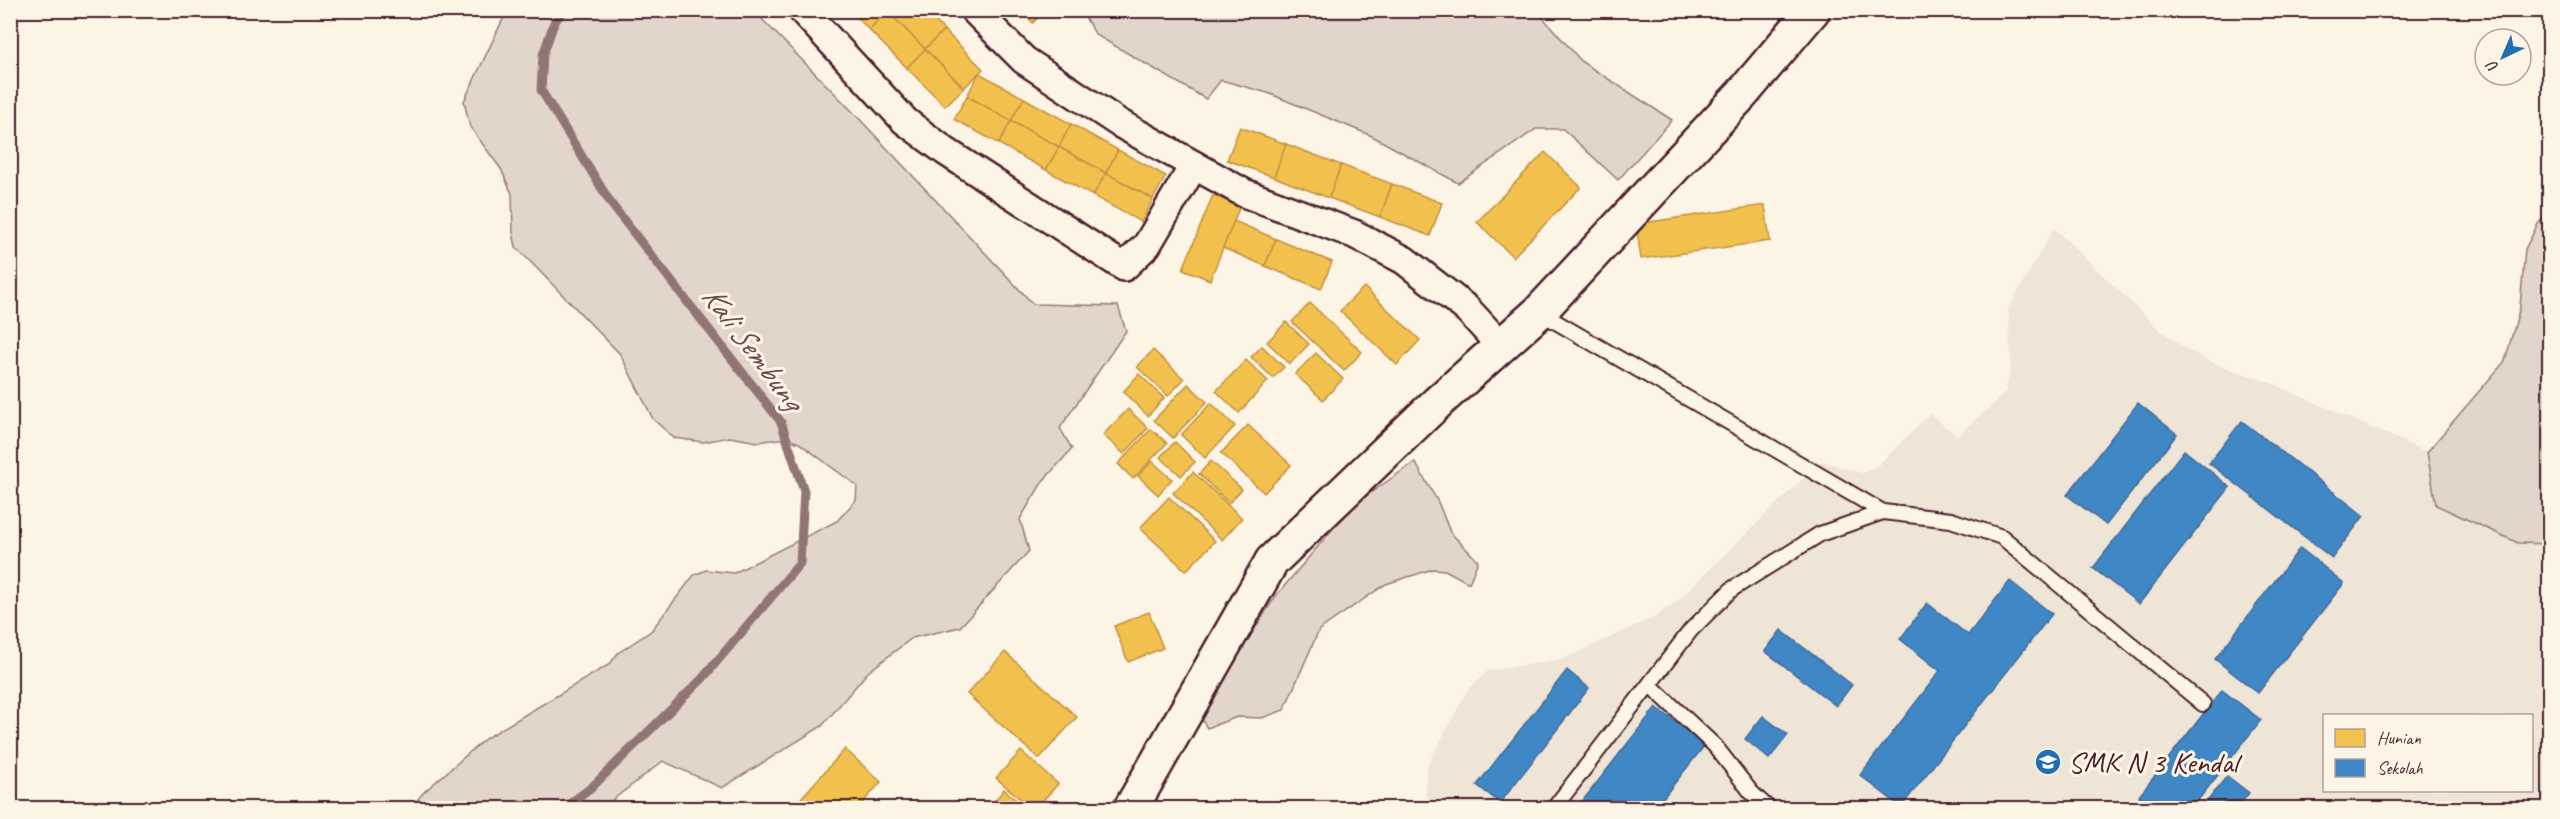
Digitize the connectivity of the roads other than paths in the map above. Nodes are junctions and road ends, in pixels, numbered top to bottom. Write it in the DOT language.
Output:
graph roads {
  1 [pos="802,10"];
  2 [pos="974,10"];
  3 [pos="1812,10"];
  4 [pos="1194,165"];
  5 [pos="1539,312"];
  6 [pos="1501,346"];
  7 [pos="1883,512"];
  8 [pos="1650,685"];
  9 [pos="2203,704"];
  10 [pos="1131,808"];
  11 [pos="1554,808"];
  12 [pos="1768,808"];
  1 -- 4 [label="street"];
  2 -- 4 [label="street"];
  3 -- 5 [label="main road"];
  4 -- 6 [label="street"];
  5 -- 6 [label="main road"];
  5 -- 7 [label="lane"];
  6 -- 10 [label="main road"];
  7 -- 8 [label="lane"];
  7 -- 9 [label="lane"];
  8 -- 11 [label="lane"];
  8 -- 12 [label="lane"];
}
